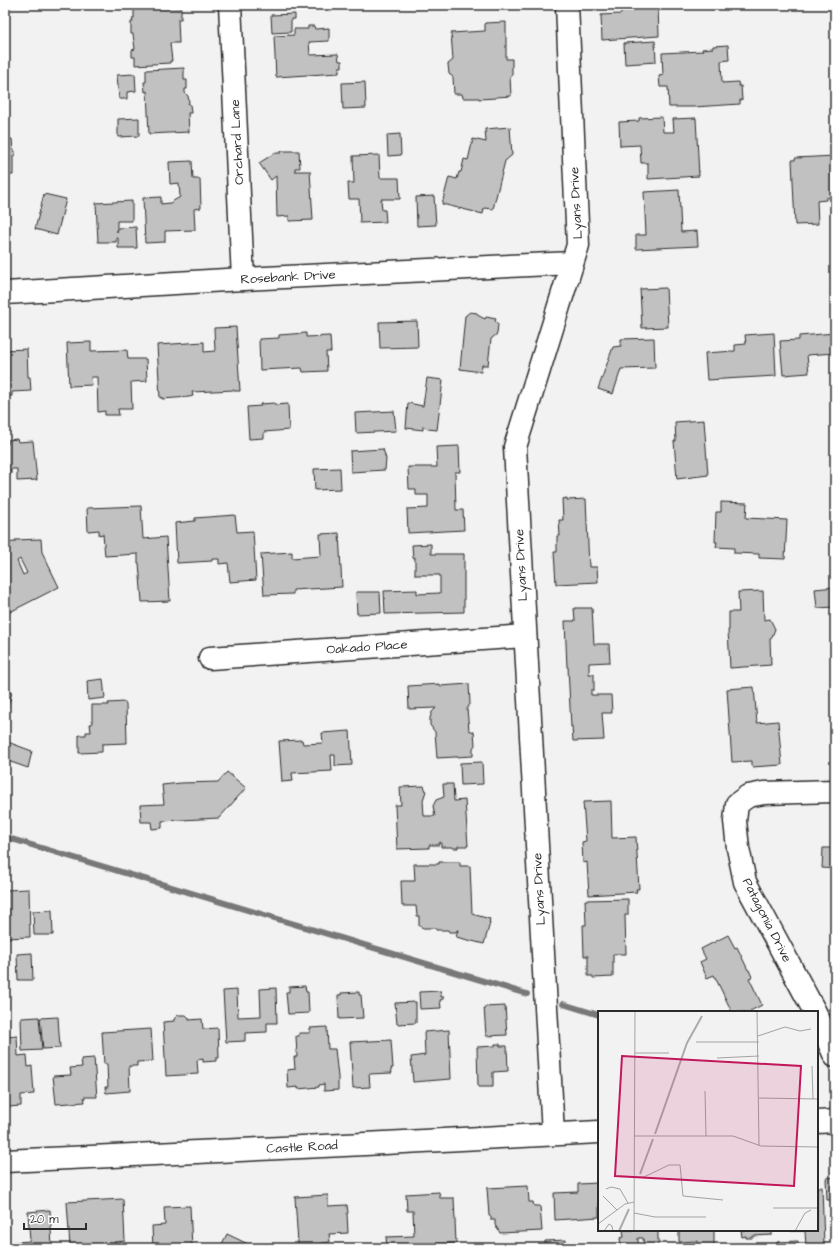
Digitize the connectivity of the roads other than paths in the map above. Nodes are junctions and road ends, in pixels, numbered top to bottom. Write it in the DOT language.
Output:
graph roads {
  1 [pos="230,5"];
  2 [pos="567,5"];
  3 [pos="572,264"];
  4 [pos="243,279"];
  5 [pos="5,293"];
  6 [pos="525,636"];
  7 [pos="210,658"];
  8 [pos="835,791"];
  9 [pos="814,1011"];
  10 [pos="818,1018"];
  11 [pos="835,1056"];
  12 [pos="835,1121"];
  13 [pos="818,1122"];
  14 [pos="598,1132"];
  15 [pos="553,1134"];
  16 [pos="5,1161"];
  1 -- 4 [label="street, Orchard Lane"];
  2 -- 3 [label="street, Lyans Drive"];
  3 -- 4 [label="street, Rosebank Drive"];
  3 -- 6 [label="street, Lyans Drive"];
  4 -- 5 [label="street, Rosebank Drive"];
  6 -- 7 [label="street, Oakado Place"];
  6 -- 15 [label="street, Lyans Drive"];
  8 -- 9 [label="street, Patagonia Drive"];
  10 -- 11 [label="street"];
  12 -- 13 [label="street"];
  14 -- 15 [label="street, Castle Road"];
  15 -- 16 [label="street, Castle Road"];
}
